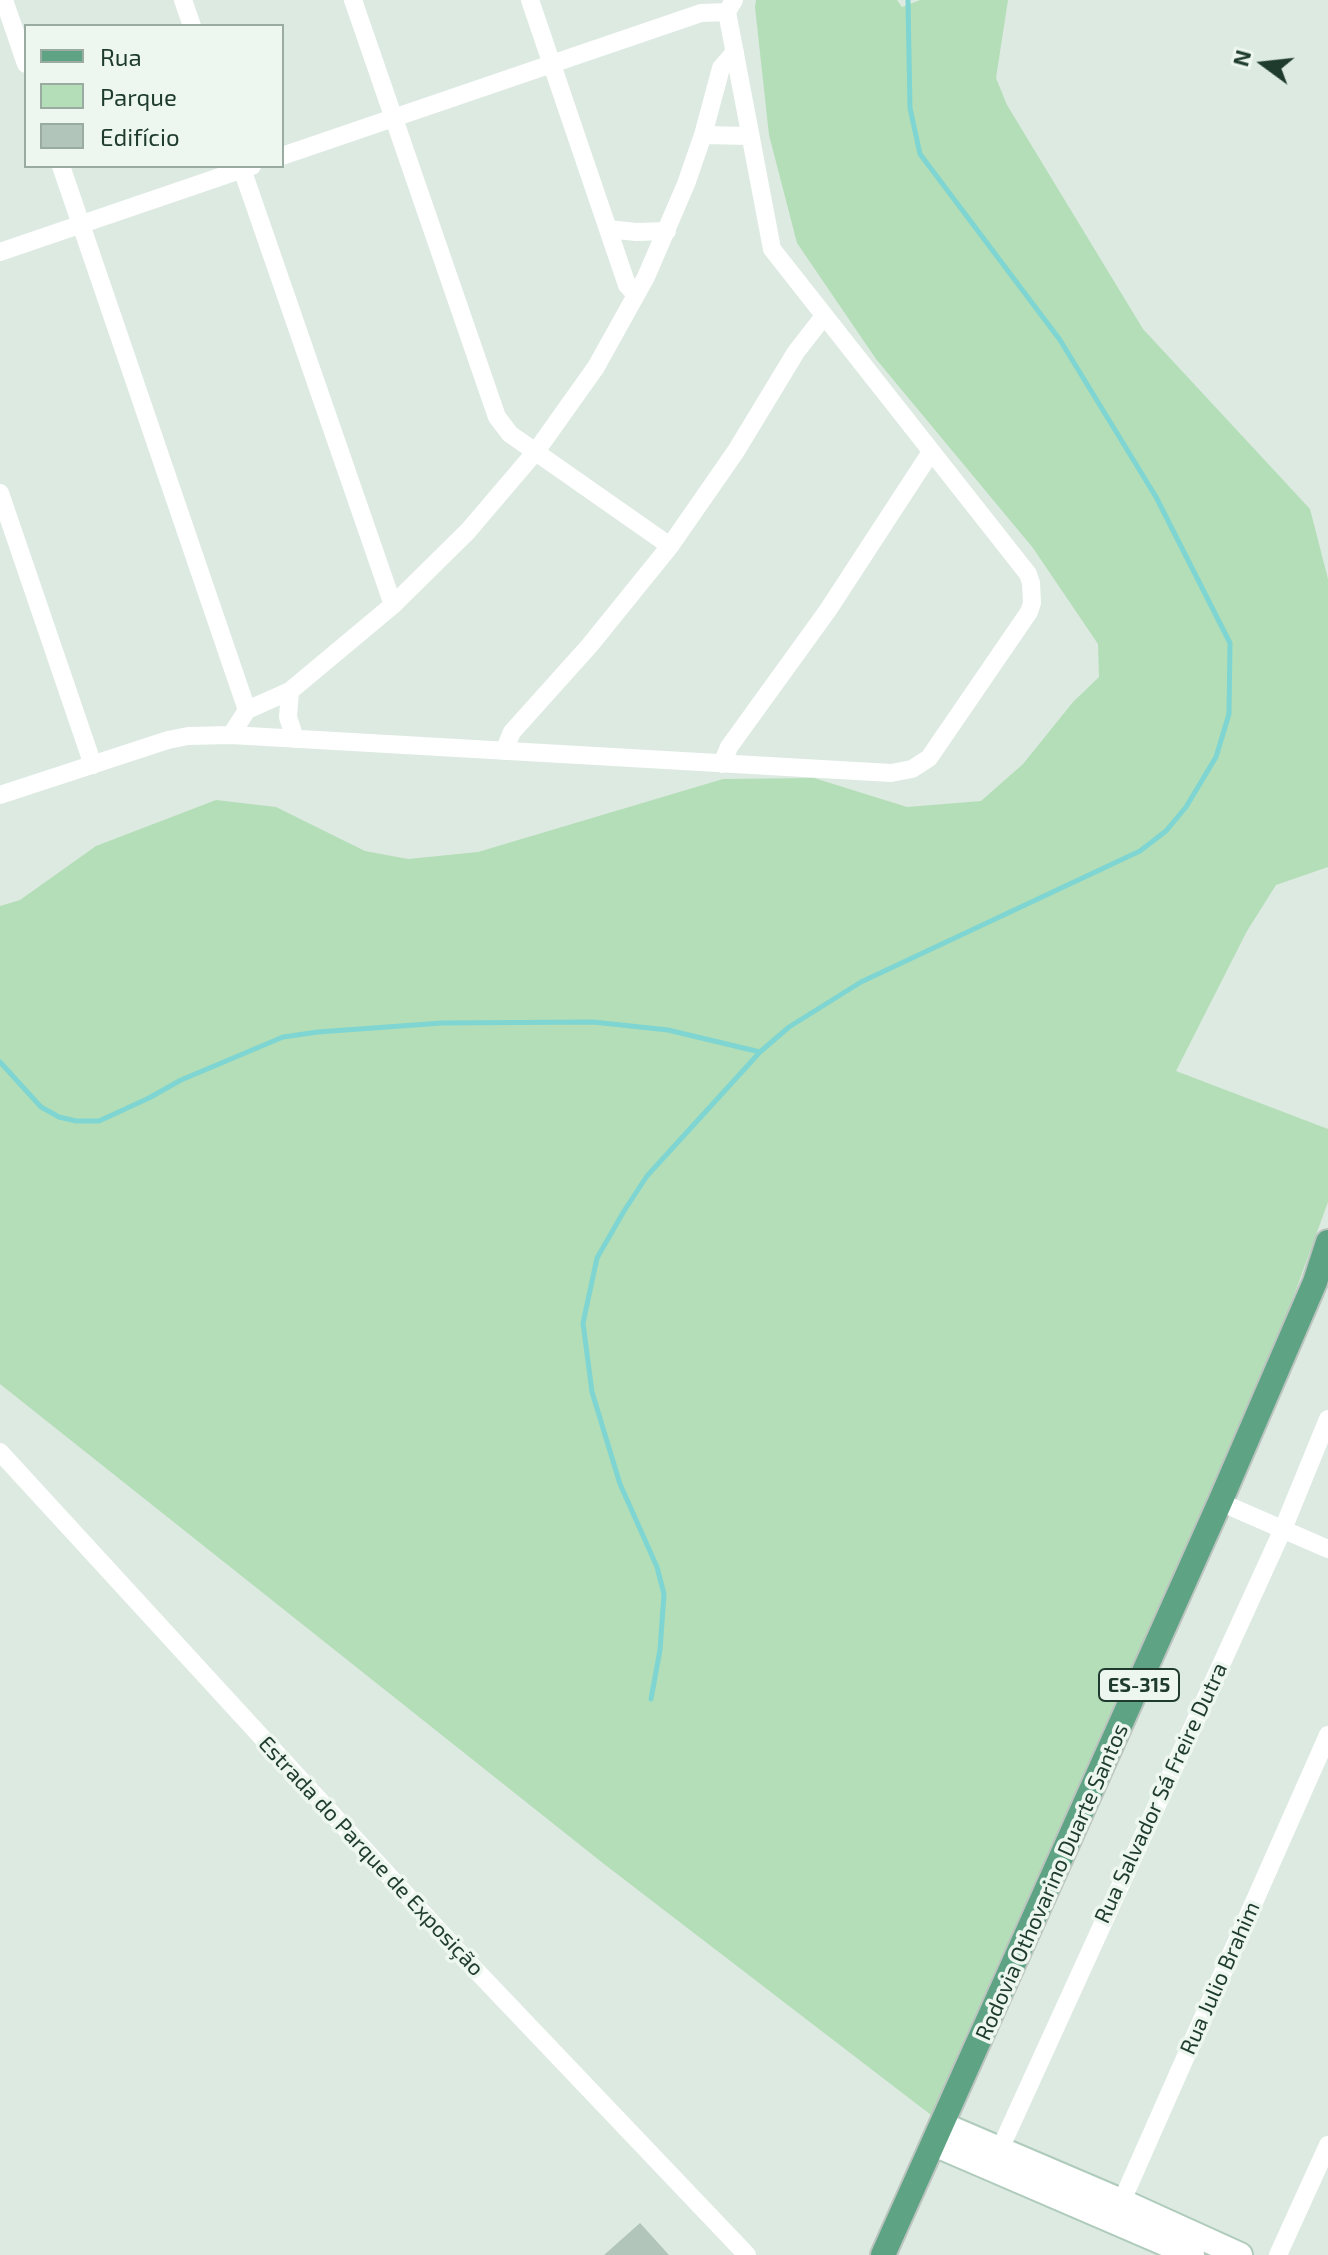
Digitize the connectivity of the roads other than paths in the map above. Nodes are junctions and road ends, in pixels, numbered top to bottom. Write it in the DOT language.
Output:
graph roads {
  1 [pos="4,0"];
  2 [pos="183,0"];
  3 [pos="353,0"];
  4 [pos="530,0"];
  5 [pos="700,6"];
  6 [pos="731,6"];
  7 [pos="191,24"];
  8 [pos="735,52"];
  9 [pos="24,58"];
  10 [pos="551,64"];
  11 [pos="394,118"];
  12 [pos="703,135"];
  13 [pos="750,136"];
  14 [pos="284,155"];
  15 [pos="62,168"];
  16 [pos="242,168"];
  17 [pos="245,168"];
  18 [pos="81,225"];
  19 [pos="608,229"];
  20 [pos="667,231"];
  21 [pos="0,252"];
  22 [pos="636,295"];
  23 [pos="824,316"];
  24 [pos="537,450"];
  25 [pos="931,452"];
  26 [pos="0,493"];
  27 [pos="670,546"];
  28 [pos="393,605"];
  29 [pos="290,691"];
  30 [pos="247,710"];
  31 [pos="231,735"];
  32 [pos="295,739"];
  33 [pos="504,751"];
  34 [pos="722,764"];
  35 [pos="93,765"];
  36 [pos="0,795"];
  37 [pos="1328,1242"];
  38 [pos="1328,1419"];
  39 [pos="0,1452"];
  40 [pos="1220,1502"];
  41 [pos="1283,1529"];
  42 [pos="1328,1549"];
  43 [pos="1328,1735"];
  44 [pos="938,2135"];
  45 [pos="1328,2145"];
  46 [pos="996,2159"];
  47 [pos="1117,2210"];
  48 [pos="747,2255"];
  49 [pos="883,2255"];
  50 [pos="1192,2255"];
  51 [pos="1240,2255"];
  52 [pos="1278,2255"];
  1 -- 9 [label="street"];
  2 -- 7 [label="street"];
  3 -- 11 [label="street"];
  4 -- 10 [label="street"];
  5 -- 6 [label="street"];
  5 -- 10 [label="street"];
  6 -- 8 [label="street"];
  8 -- 12 [label="street"];
  8 -- 13 [label="street"];
  10 -- 11 [label="street"];
  10 -- 19 [label="street"];
  11 -- 14 [label="street"];
  11 -- 24 [label="street"];
  12 -- 13 [label="street"];
  12 -- 20 [label="street"];
  13 -- 23 [label="street"];
  15 -- 18 [label="street"];
  16 -- 18 [label="street"];
  17 -- 28 [label="street"];
  18 -- 21 [label="street"];
  18 -- 30 [label="street"];
  19 -- 20 [label="street"];
  19 -- 22 [label="street"];
  20 -- 22 [label="street"];
  22 -- 24 [label="street"];
  23 -- 25 [label="street"];
  23 -- 27 [label="street"];
  24 -- 27 [label="street"];
  24 -- 28 [label="street"];
  25 -- 34 [label="street"];
  25 -- 34 [label="street"];
  26 -- 35 [label="street"];
  27 -- 33 [label="street"];
  28 -- 29 [label="street"];
  29 -- 30 [label="street"];
  29 -- 32 [label="street"];
  30 -- 31 [label="street"];
  31 -- 32 [label="street"];
  31 -- 35 [label="street"];
  32 -- 33 [label="street"];
  33 -- 34 [label="street"];
  35 -- 36 [label="street"];
  37 -- 40 [label="main road, Rodovia Othovarino Duarte Santos / ES-315"];
  38 -- 41 [label="street, Rua Salvador Sá Freire Dutra"];
  39 -- 48 [label="street, Estrada do Parque de Exposição"];
  40 -- 41 [label="street"];
  40 -- 44 [label="main road, Rodovia Othovarino Duarte Santos / ES-315"];
  41 -- 42 [label="street"];
  41 -- 46 [label="street, Rua Salvador Sá Freire Dutra"];
  43 -- 47 [label="street, Rua Julio Brahim"];
  44 -- 46 [label="street"];
  44 -- 49 [label="main road, Rodovia Othovarino Duarte Santos / ES-315"];
  45 -- 52 [label="street"];
  46 -- 47 [label="street"];
  47 -- 50 [label="street"];
  47 -- 51 [label="street"];
}
